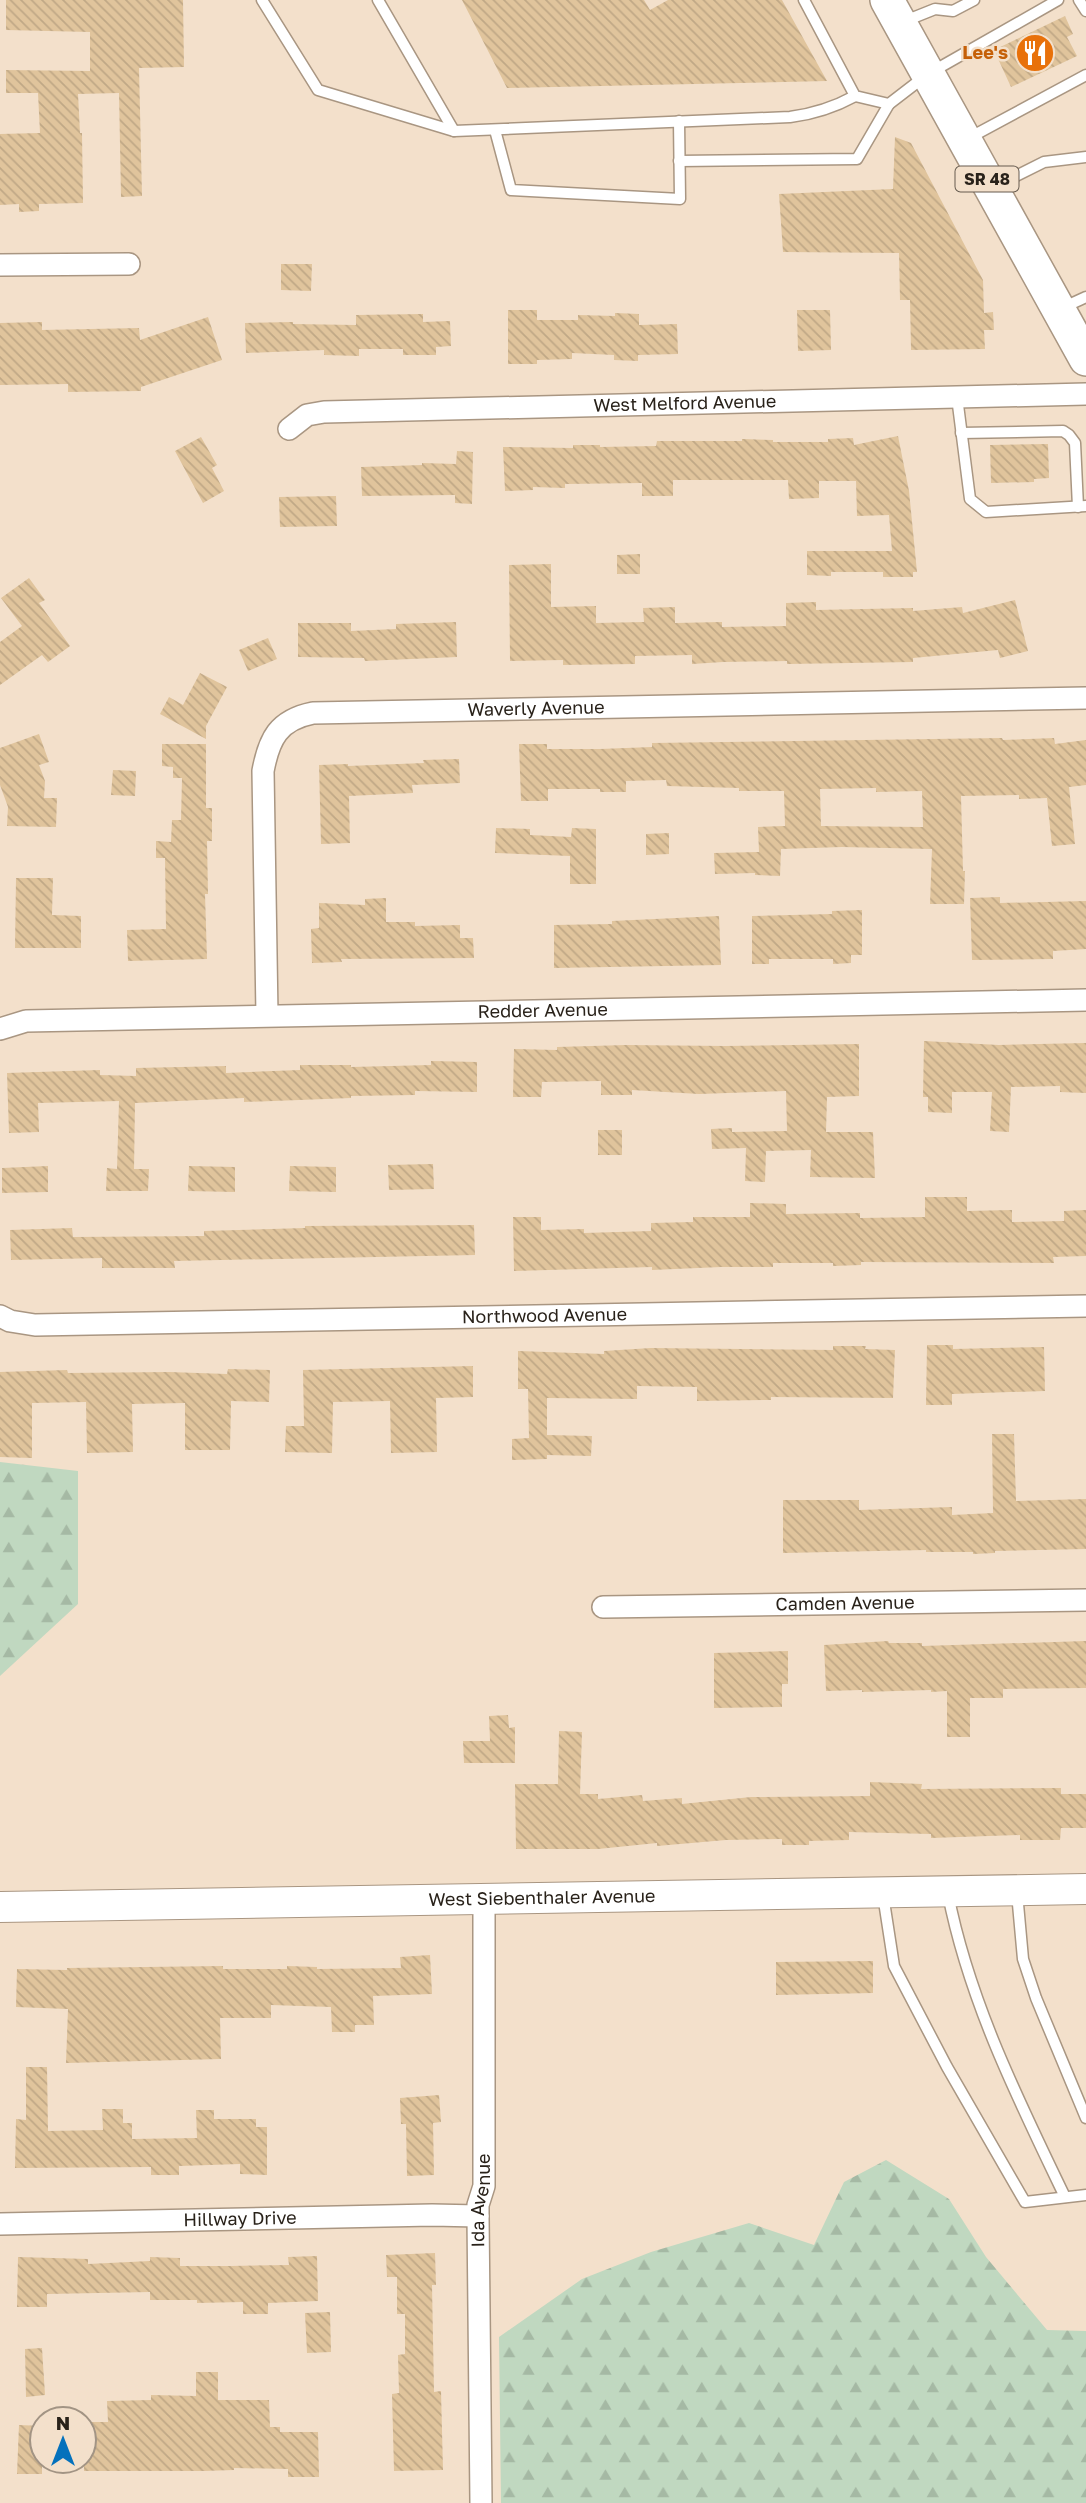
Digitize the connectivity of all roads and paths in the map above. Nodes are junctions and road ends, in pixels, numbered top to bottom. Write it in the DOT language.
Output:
graph roads {
  1 [pos="262,0"];
  2 [pos="378,0"];
  3 [pos="804,0"];
  4 [pos="974,0"];
  5 [pos="1058,0"];
  6 [pos="1079,0"];
  7 [pos="936,4"];
  8 [pos="1086,11"];
  9 [pos="894,12"];
  10 [pos="928,74"];
  11 [pos="1086,75"];
  12 [pos="855,96"];
  13 [pos="889,104"];
  14 [pos="679,121"];
  15 [pos="495,130"];
  16 [pos="454,131"];
  17 [pos="965,140"];
  18 [pos="1086,157"];
  19 [pos="679,161"];
  20 [pos="992,189"];
  21 [pos="129,264"];
  22 [pos="0,265"];
  23 [pos="1073,303"];
  24 [pos="1086,359"];
  25 [pos="1086,394"];
  26 [pos="957,397"];
  27 [pos="289,429"];
  28 [pos="961,433"];
  29 [pos="1082,506"];
  30 [pos="1086,698"];
  31 [pos="1086,1000"];
  32 [pos="267,1015"];
  33 [pos="0,1029"];
  34 [pos="1086,1306"];
  35 [pos="2,1317"];
  36 [pos="1086,1600"];
  37 [pos="603,1607"];
  38 [pos="1086,1889"];
  39 [pos="1017,1890"];
  40 [pos="947,1891"];
  41 [pos="883,1892"];
  42 [pos="484,1898"];
  43 [pos="0,1906"];
  44 [pos="1086,2118"];
  45 [pos="1086,2195"];
  46 [pos="1065,2197"];
  47 [pos="478,2216"];
  48 [pos="0,2224"];
  49 [pos="481,2503"];
  1 -- 16 [label="lane"];
  2 -- 16 [label="lane"];
  3 -- 12 [label="lane"];
  4 -- 7 [label="lane"];
  5 -- 10 [label="lane"];
  6 -- 8 [label="lane"];
  7 -- 9 [label="lane"];
  9 -- 10 [label="main road, SR 48"];
  10 -- 13 [label="lane"];
  10 -- 17 [label="main road, SR 48"];
  11 -- 17 [label="lane"];
  12 -- 13 [label="lane"];
  12 -- 14 [label="lane"];
  13 -- 19 [label="lane"];
  14 -- 15 [label="lane"];
  14 -- 19 [label="lane"];
  15 -- 16 [label="lane"];
  15 -- 19 [label="lane"];
  17 -- 20 [label="main road, SR 48"];
  18 -- 20 [label="lane"];
  20 -- 23 [label="main road, SR 48"];
  21 -- 22 [label="street"];
  23 -- 24 [label="main road, SR 48"];
  25 -- 26 [label="street, West Melford Avenue"];
  26 -- 27 [label="street, West Melford Avenue"];
  26 -- 28 [label="lane"];
  28 -- 29 [label="lane"];
  28 -- 29 [label="lane"];
  30 -- 32 [label="street, Waverly Avenue"];
  31 -- 32 [label="street, Redder Avenue"];
  32 -- 33 [label="street, Redder Avenue"];
  34 -- 35 [label="street, Northwood Avenue"];
  36 -- 37 [label="street, Camden Avenue"];
  38 -- 39 [label="main road, West Siebenthaler Avenue"];
  39 -- 40 [label="main road, West Siebenthaler Avenue"];
  39 -- 44 [label="lane"];
  40 -- 41 [label="main road, West Siebenthaler Avenue"];
  40 -- 46 [label="lane"];
  41 -- 42 [label="main road, West Siebenthaler Avenue"];
  41 -- 46 [label="lane"];
  42 -- 43 [label="main road, West Siebenthaler Avenue"];
  42 -- 47 [label="street, Ida Avenue"];
  45 -- 46 [label="lane"];
  47 -- 48 [label="street, Hillway Drive"];
  47 -- 49 [label="street, Ida Avenue"];
}
